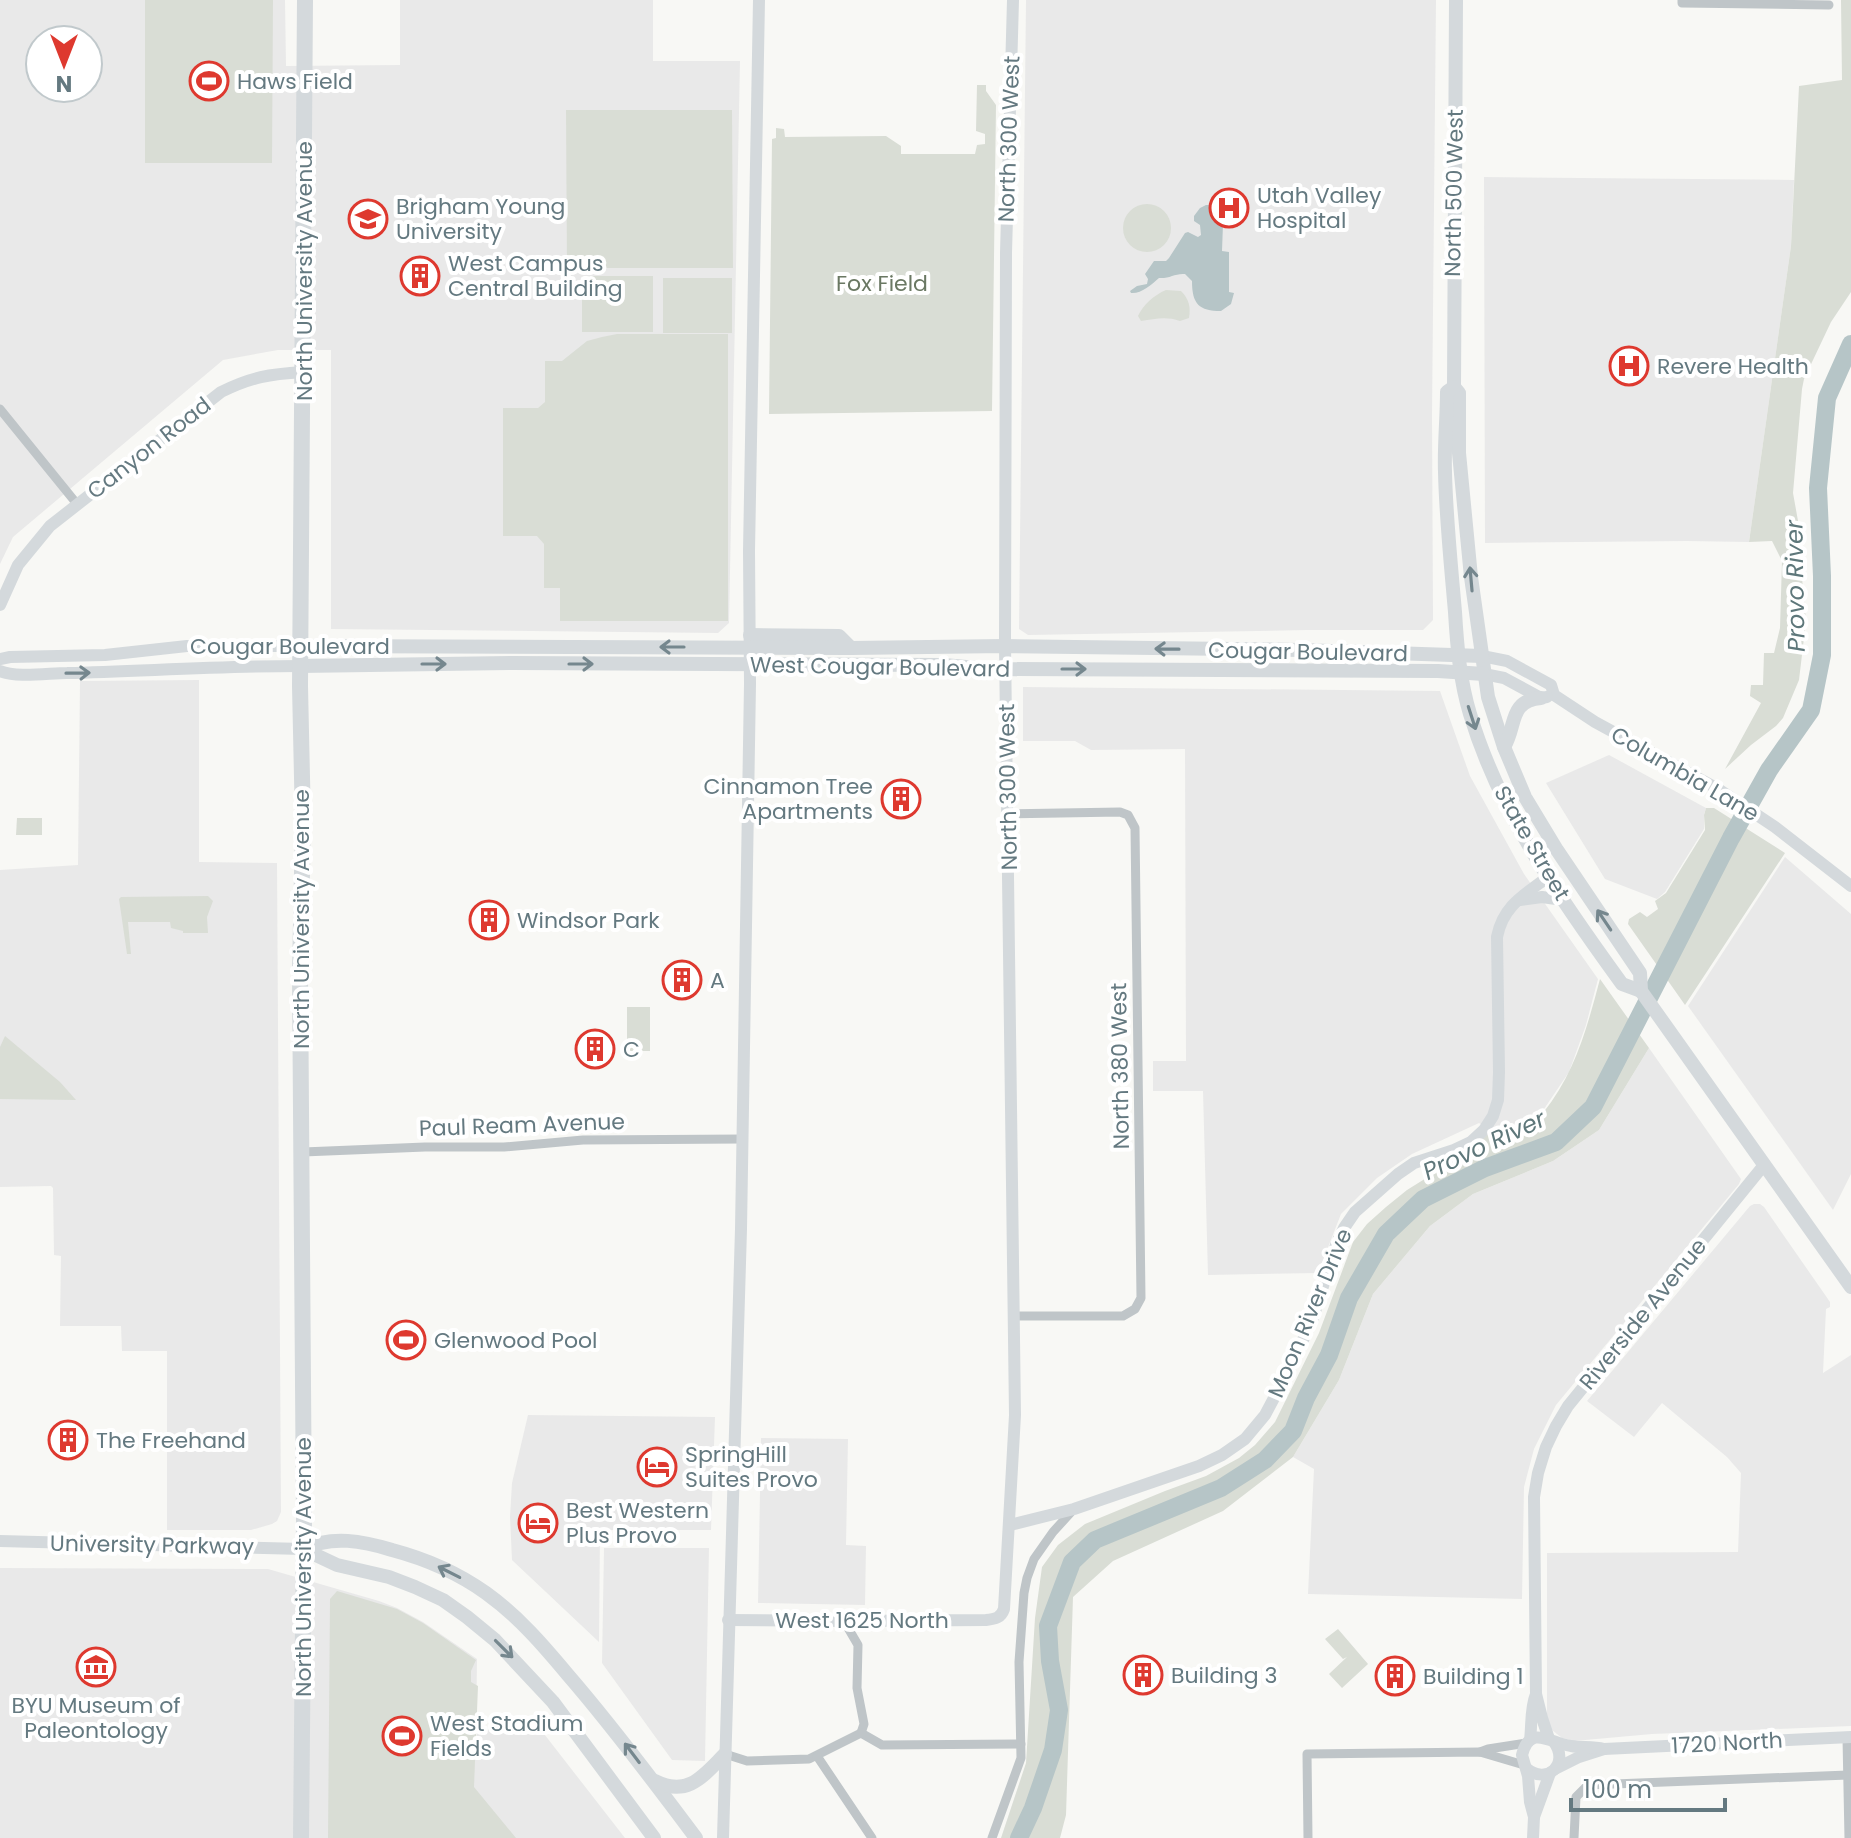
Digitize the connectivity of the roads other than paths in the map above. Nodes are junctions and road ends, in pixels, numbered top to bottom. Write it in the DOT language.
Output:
graph roads {
  1 [pos="305,0"];
  2 [pos="759,0"];
  3 [pos="1013,0"];
  4 [pos="1456,0"];
  5 [pos="1682,2"];
  6 [pos="1829,5"];
  7 [pos="303,372"];
  8 [pos="1454,387"];
  9 [pos="0,409"];
  10 [pos="77,504"];
  11 [pos="0,605"];
  12 [pos="750,641"];
  13 [pos="300,646"];
  14 [pos="1005,646"];
  15 [pos="464,647"];
  16 [pos="1134,648"];
  17 [pos="1459,654"];
  18 [pos="1482,656"];
  19 [pos="0,659"];
  20 [pos="513,663"];
  21 [pos="750,665"];
  22 [pos="300,666"];
  23 [pos="1006,669"];
  24 [pos="1247,670"];
  25 [pos="0,671"];
  26 [pos="1460,672"];
  27 [pos="1484,674"];
  28 [pos="1548,696"];
  29 [pos="1504,747"];
  30 [pos="1008,814"];
  31 [pos="1548,877"];
  32 [pos="1580,886"];
  33 [pos="1851,886"];
  34 [pos="1520,900"];
  35 [pos="1563,900"];
  36 [pos="1641,991"];
  37 [pos="743,1139"];
  38 [pos="303,1152"];
  39 [pos="1764,1165"];
  40 [pos="1851,1287"];
  41 [pos="1015,1316"];
  42 [pos="1074,1509"];
  43 [pos="1010,1525"];
  44 [pos="0,1541"];
  45 [pos="303,1549"];
  46 [pos="996,1619"];
  47 [pos="728,1620"];
  48 [pos="844,1621"];
  49 [pos="1536,1694"];
  50 [pos="861,1733"];
  51 [pos="1849,1738"];
  52 [pos="1552,1740"];
  53 [pos="1528,1742"];
  54 [pos="1021,1744"];
  55 [pos="1604,1749"];
  56 [pos="1480,1752"];
  57 [pos="725,1754"];
  58 [pos="817,1756"];
  59 [pos="1525,1767"];
  60 [pos="1552,1771"];
  61 [pos="1848,1775"];
  62 [pos="650,1776"];
  63 [pos="1534,1817"];
  64 [pos="301,1838"];
  65 [pos="654,1838"];
  66 [pos="696,1838"];
  67 [pos="723,1838"];
  68 [pos="872,1838"];
  69 [pos="992,1838"];
  70 [pos="1308,1838"];
  71 [pos="1533,1838"];
  72 [pos="1574,1838"];
  73 [pos="1849,1838"];
  1 -- 7 [label="highway, North University Avenue"];
  2 -- 12 [label="street"];
  3 -- 14 [label="street, North 300 West"];
  4 -- 8 [label="main road, North 500 West"];
  5 -- 6 [label="street"];
  7 -- 10 [label="street, Canyon Road"];
  7 -- 13 [label="highway, North University Avenue"];
  8 -- 17 [label="main road, North 500 West"];
  18 -- 8 [label="main road, North 500 West, one-way"];
  9 -- 10 [label="street"];
  10 -- 11 [label="street, Canyon Road"];
  12 -- 14 [label="main road, West Cougar Boulevard"];
  12 -- 15 [label="main road, West Cougar Boulevard, one-way"];
  12 -- 21 [label="street"];
  13 -- 15 [label="main road, Cougar Boulevard"];
  13 -- 19 [label="street, Cougar Boulevard"];
  13 -- 22 [label="highway, North University Avenue"];
  14 -- 16 [label="main road, West Cougar Boulevard"];
  14 -- 23 [label="street, North 300 West"];
  17 -- 16 [label="main road, Cougar Boulevard, one-way"];
  17 -- 18 [label="main road, Cougar Boulevard"];
  17 -- 26 [label="main road, State Street"];
  18 -- 27 [label="main road, North 500 West"];
  18 -- 28 [label="street, Columbia Lane"];
  20 -- 21 [label="main road, West Cougar Boulevard, one-way"];
  22 -- 20 [label="main road, Cougar Boulevard, one-way"];
  21 -- 23 [label="main road, West Cougar Boulevard"];
  21 -- 37 [label="street"];
  25 -- 22 [label="street, Cougar Boulevard, one-way"];
  22 -- 38 [label="highway, North University Avenue"];
  23 -- 24 [label="main road, West Cougar Boulevard, one-way"];
  23 -- 30 [label="street, North 300 West"];
  24 -- 26 [label="main road, Cougar Boulevard"];
  26 -- 27 [label="main road, Cougar Boulevard"];
  26 -- 31 [label="main road, State Street, one-way"];
  27 -- 28 [label="street, Columbia Lane"];
  27 -- 29 [label="main road, State Street"];
  28 -- 29 [label="main road"];
  28 -- 33 [label="street, Columbia Lane"];
  29 -- 32 [label="main road, State Street"];
  30 -- 41 [label="street, North 300 West"];
  30 -- 41 [label="street, North 380 West"];
  31 -- 32 [label="main road"];
  31 -- 34 [label="street, Moon River Drive"];
  31 -- 35 [label="main road, State Street"];
  36 -- 32 [label="main road, State Street, one-way"];
  34 -- 35 [label="street"];
  34 -- 42 [label="street, Moon River Drive"];
  35 -- 36 [label="main road, State Street"];
  36 -- 39 [label="main road, State Street"];
  37 -- 38 [label="street, Paul Ream Avenue"];
  37 -- 47 [label="street"];
  38 -- 45 [label="highway, North University Avenue"];
  39 -- 40 [label="main road, State Street"];
  39 -- 49 [label="street, Riverside Avenue"];
  41 -- 43 [label="street, North 300 West"];
  42 -- 43 [label="street"];
  42 -- 54 [label="street"];
  43 -- 46 [label="street, North 300 West"];
  44 -- 45 [label="street, University Parkway"];
  62 -- 45 [label="main road, University Parkway, one-way"];
  45 -- 64 [label="highway, North University Avenue"];
  45 -- 65 [label="main road, University Parkway, one-way"];
  46 -- 48 [label="street, West 1625 North"];
  47 -- 48 [label="street, West 1625 North"];
  47 -- 57 [label="street"];
  48 -- 50 [label="street"];
  49 -- 52 [label="street"];
  49 -- 53 [label="street"];
  50 -- 54 [label="street"];
  50 -- 58 [label="street"];
  51 -- 55 [label="street, 1720 North"];
  51 -- 61 [label="street"];
  52 -- 53 [label="street"];
  52 -- 55 [label="street, 1720 North"];
  52 -- 60 [label="street"];
  53 -- 56 [label="street"];
  53 -- 59 [label="street"];
  54 -- 69 [label="street"];
  55 -- 60 [label="street, 1720 North"];
  56 -- 59 [label="street"];
  56 -- 70 [label="street"];
  57 -- 58 [label="street"];
  57 -- 62 [label="main road"];
  57 -- 67 [label="street"];
  58 -- 68 [label="street"];
  59 -- 60 [label="street"];
  59 -- 63 [label="street"];
  60 -- 63 [label="street"];
  61 -- 72 [label="street"];
  61 -- 73 [label="street"];
  62 -- 66 [label="main road, University Parkway"];
  63 -- 71 [label="street"];
}
